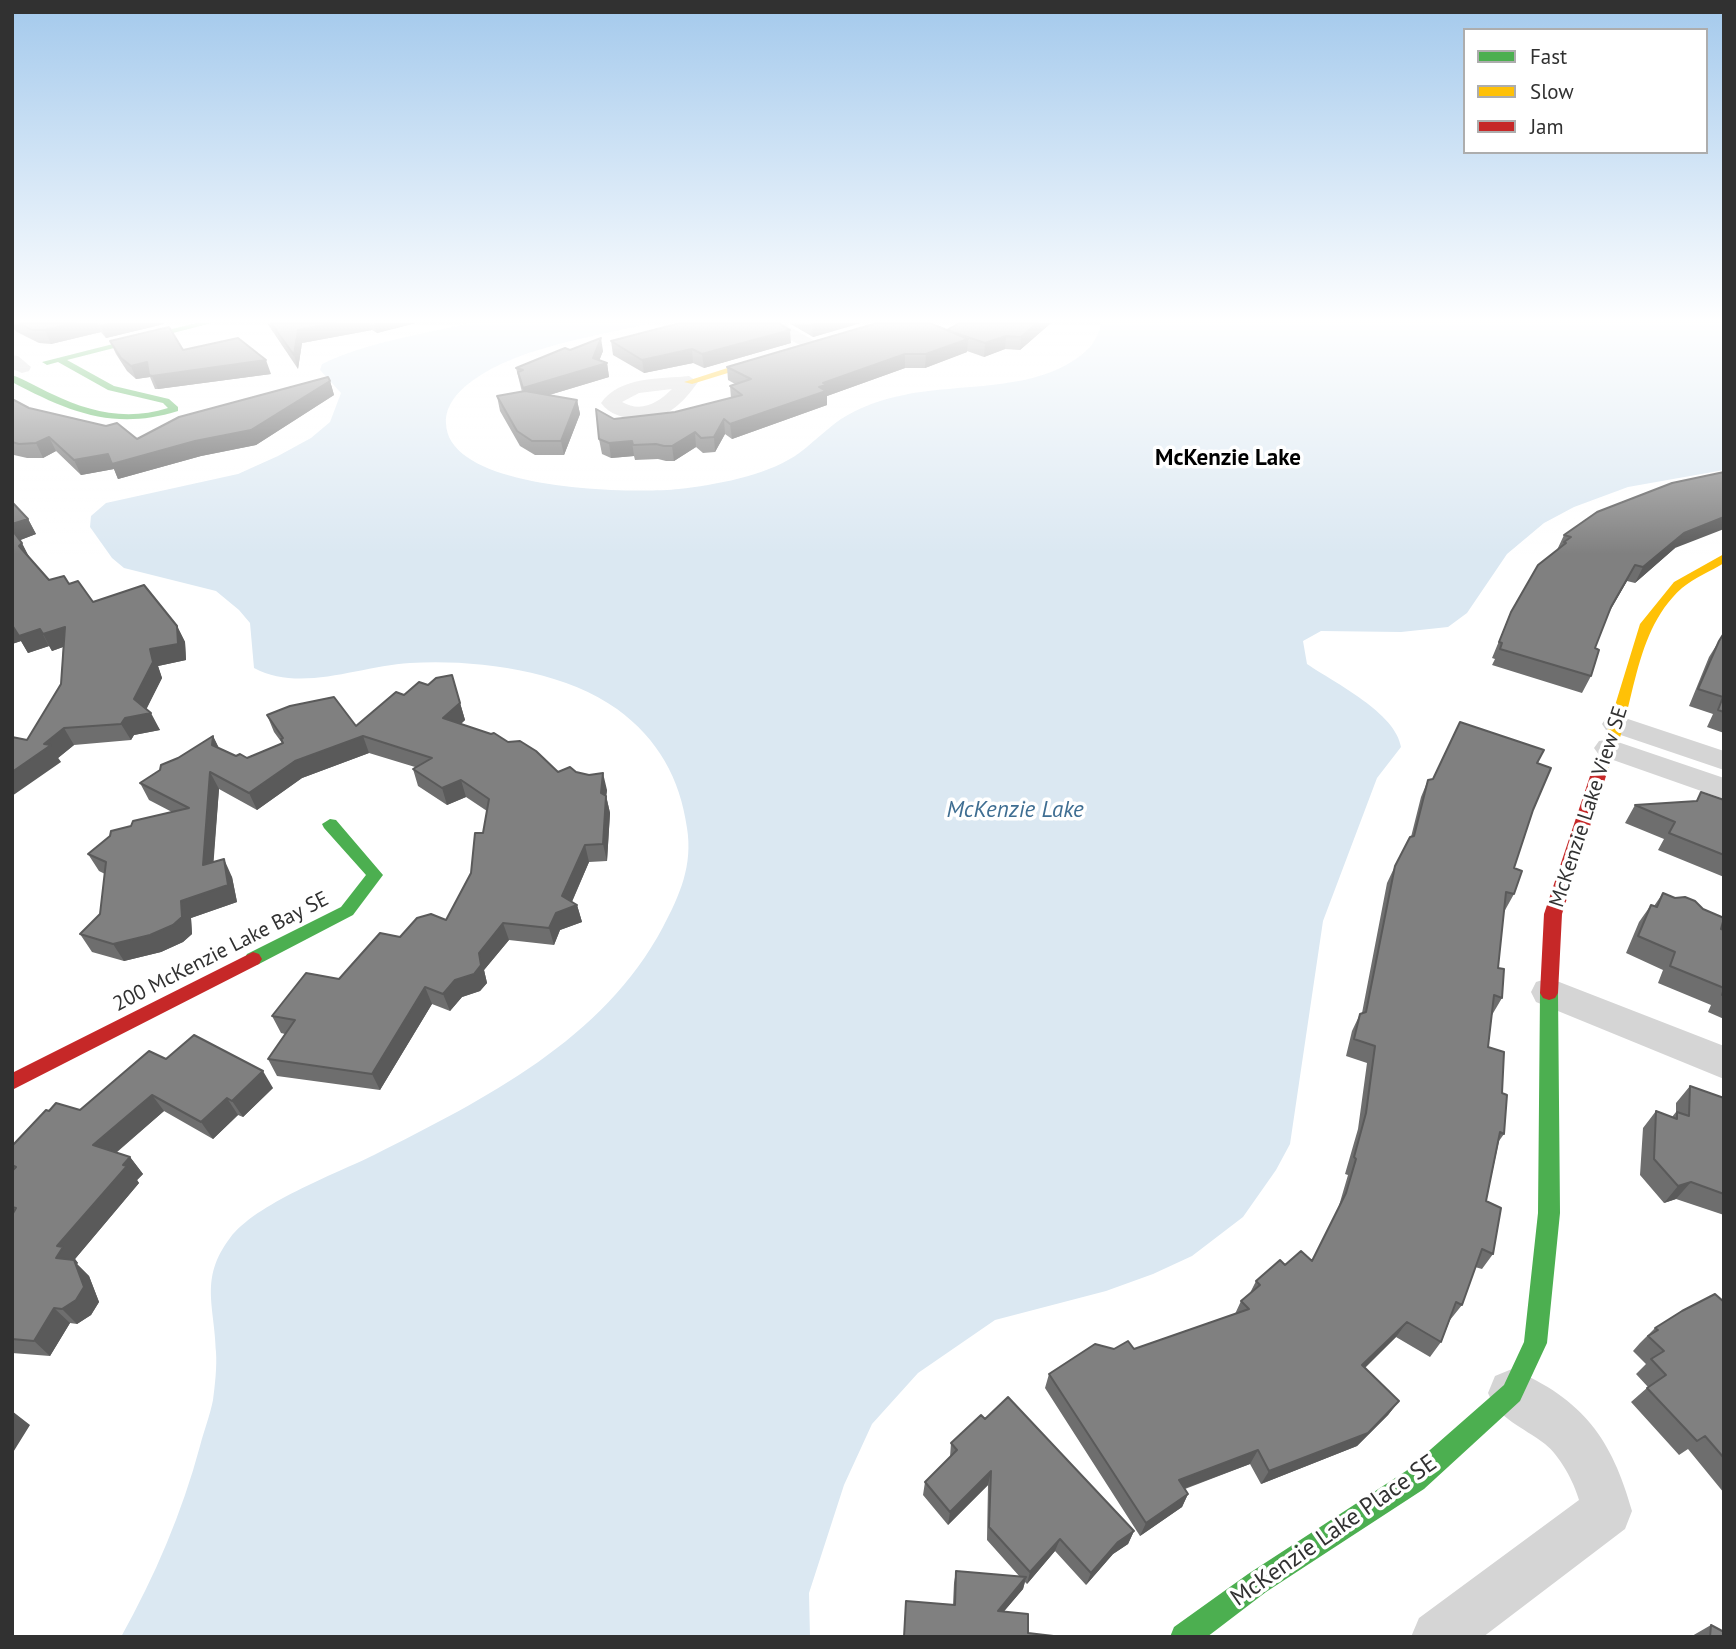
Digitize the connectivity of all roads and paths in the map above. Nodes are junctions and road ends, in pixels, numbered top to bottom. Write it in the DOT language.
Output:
graph roads {
  1 [pos="56,400"];
  2 [pos="162,400"];
  3 [pos="1724,558"];
  4 [pos="1613,736"];
  5 [pos="1724,761"];
  6 [pos="1724,789"];
  7 [pos="330,824"];
  8 [pos="1549,992"];
  9 [pos="1724,1063"];
  10 [pos="12,1082"];
  11 [pos="1511,1393"];
  12 [pos="1184,1637"];
  13 [pos="1438,1637"];
  1 -- 2 [label="street"];
  3 -- 4 [label="street, McKenzie Lake View SE"];
  4 -- 5 [label="street"];
  4 -- 6 [label="street"];
  4 -- 8 [label="street, McKenzie Lake View SE"];
  7 -- 10 [label="street, 200 McKenzie Lake Bay SE"];
  8 -- 9 [label="street"];
  8 -- 11 [label="street, McKenzie Lake Place SE"];
  11 -- 12 [label="street, McKenzie Lake Place SE"];
  11 -- 13 [label="street"];
}
